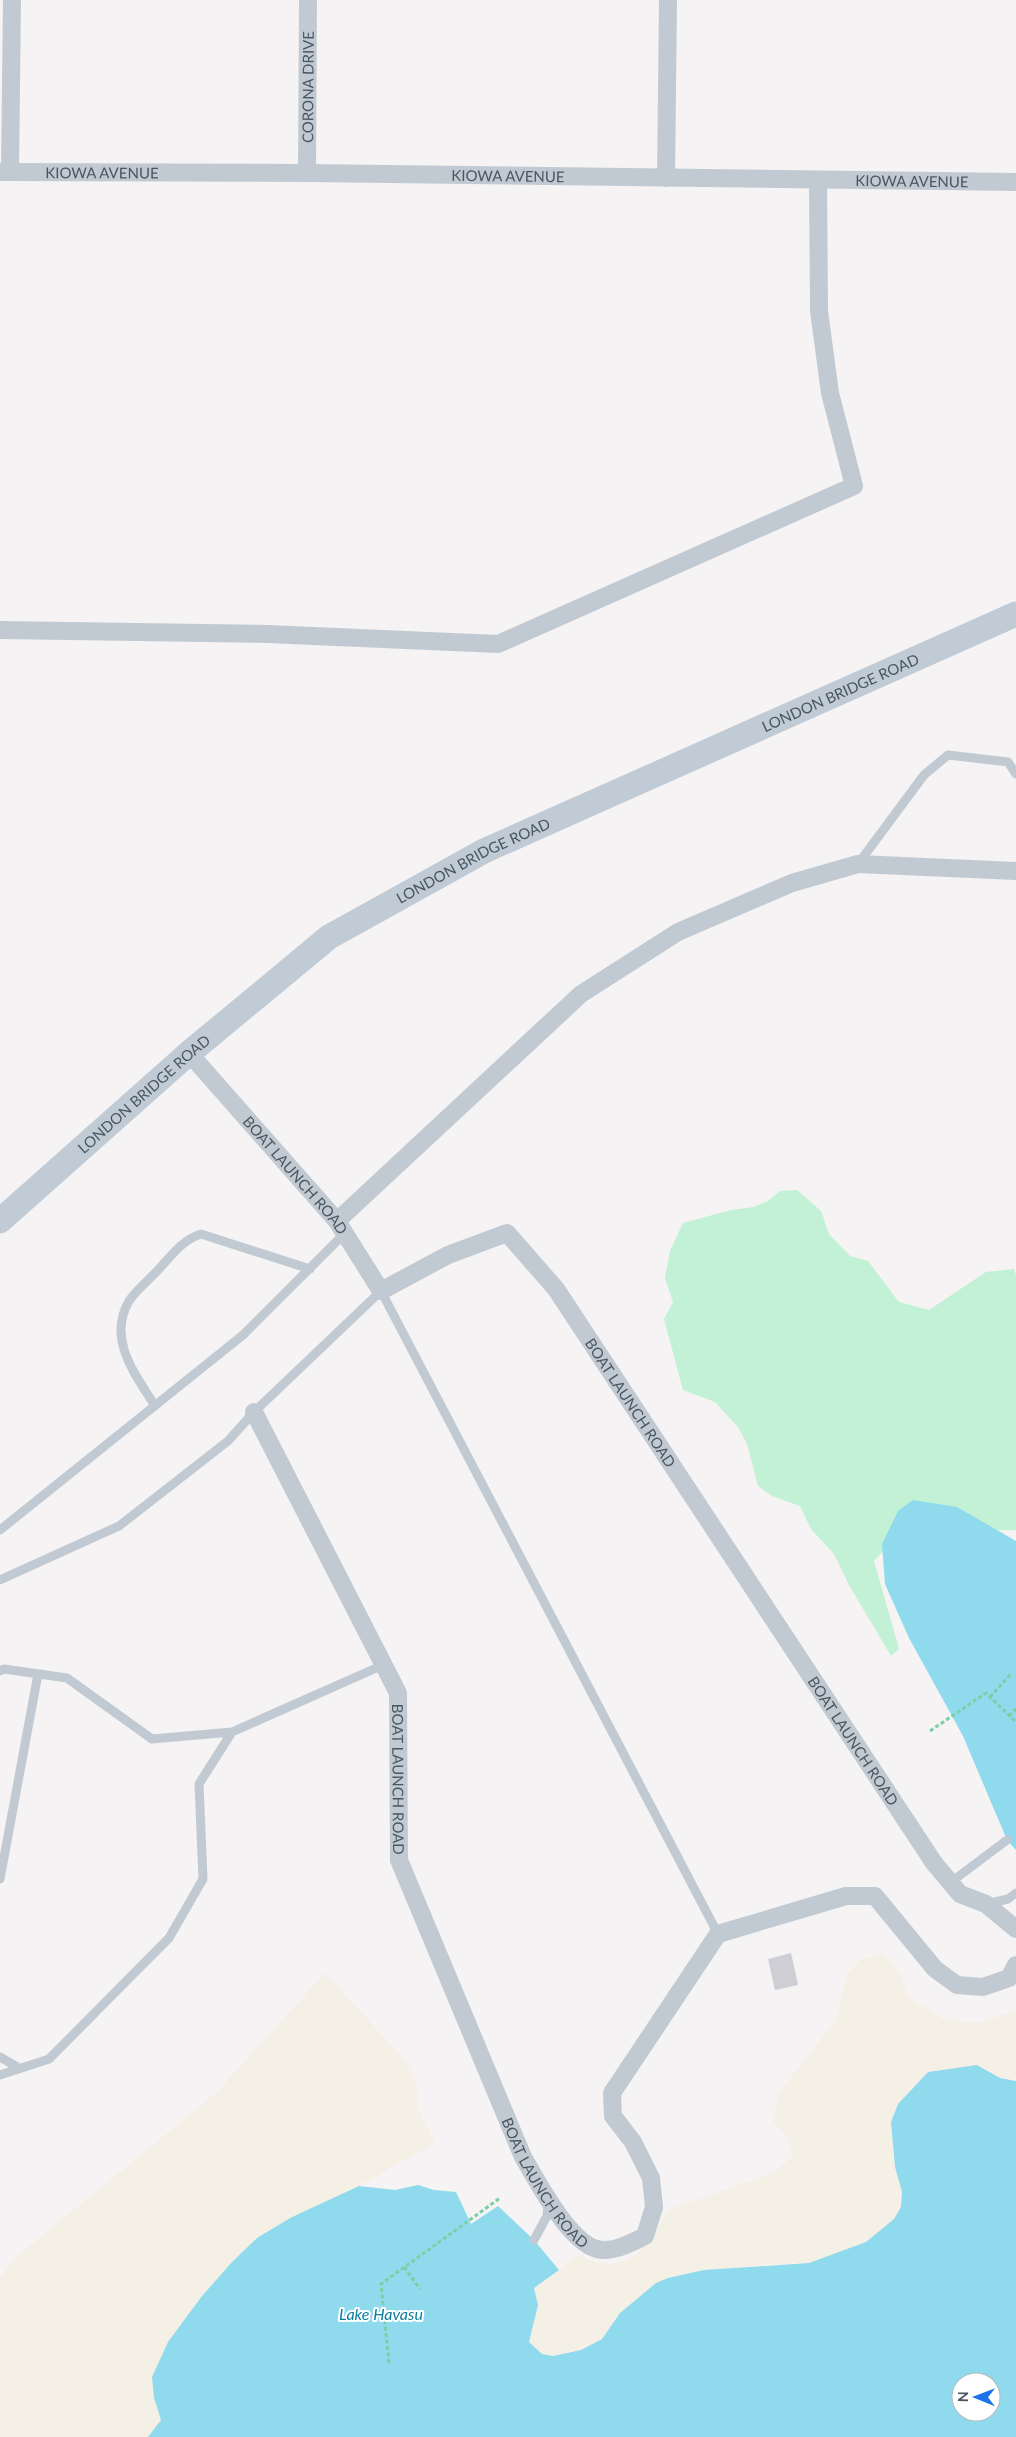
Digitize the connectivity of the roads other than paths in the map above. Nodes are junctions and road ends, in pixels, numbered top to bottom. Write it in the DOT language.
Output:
graph roads {
  1 [pos="12,0"];
  2 [pos="308,0"];
  3 [pos="668,0"];
  4 [pos="5,172"];
  5 [pos="307,173"];
  6 [pos="666,178"];
  7 [pos="818,181"];
  8 [pos="1016,182"];
  9 [pos="1016,614"];
  10 [pos="0,630"];
  11 [pos="1016,774"];
  12 [pos="858,864"];
  13 [pos="1016,871"];
  14 [pos="189,1053"];
  15 [pos="0,1221"];
  16 [pos="341,1227"];
  17 [pos="310,1268"];
  18 [pos="380,1291"];
  19 [pos="155,1406"];
  20 [pos="254,1412"];
  21 [pos="0,1530"];
  22 [pos="0,1580"];
  23 [pos="383,1664"];
  24 [pos="0,1670"];
  25 [pos="38,1674"];
  26 [pos="232,1732"];
  27 [pos="1007,1840"];
  28 [pos="0,1879"];
  29 [pos="951,1882"];
  30 [pos="1016,1893"];
  31 [pos="986,1904"];
  32 [pos="1016,1929"];
  33 [pos="718,1934"];
  34 [pos="1016,1965"];
  35 [pos="0,2057"];
  36 [pos="19,2068"];
  37 [pos="0,2074"];
  38 [pos="548,2200"];
  39 [pos="534,2240"];
  1 -- 4 [label="street"];
  2 -- 5 [label="street, CORONA DRIVE"];
  3 -- 6 [label="street"];
  4 -- 5 [label="street, KIOWA AVENUE"];
  5 -- 6 [label="street, KIOWA AVENUE"];
  6 -- 7 [label="street, KIOWA AVENUE"];
  7 -- 8 [label="street, KIOWA AVENUE"];
  7 -- 10 [label="street"];
  9 -- 14 [label="street, LONDON BRIDGE ROAD"];
  11 -- 12 [label="lane"];
  12 -- 13 [label="street"];
  12 -- 16 [label="street"];
  14 -- 15 [label="street, LONDON BRIDGE ROAD"];
  14 -- 16 [label="street, BOAT LAUNCH ROAD"];
  16 -- 17 [label="lane"];
  16 -- 18 [label="street, BOAT LAUNCH ROAD"];
  17 -- 19 [label="lane"];
  17 -- 19 [label="lane"];
  18 -- 20 [label="lane"];
  18 -- 29 [label="street, BOAT LAUNCH ROAD"];
  18 -- 33 [label="lane"];
  19 -- 21 [label="lane"];
  20 -- 22 [label="lane"];
  20 -- 23 [label="street, BOAT LAUNCH ROAD"];
  23 -- 26 [label="lane"];
  23 -- 38 [label="street, BOAT LAUNCH ROAD"];
  24 -- 25 [label="lane"];
  25 -- 26 [label="lane"];
  25 -- 28 [label="lane"];
  26 -- 36 [label="lane"];
  27 -- 29 [label="lane"];
  29 -- 31 [label="street, BOAT LAUNCH ROAD"];
  30 -- 31 [label="lane"];
  31 -- 32 [label="street, BOAT LAUNCH ROAD"];
  33 -- 34 [label="street"];
  33 -- 38 [label="street, BOAT LAUNCH ROAD"];
  35 -- 36 [label="lane"];
  36 -- 37 [label="lane"];
  38 -- 39 [label="lane"];
}
